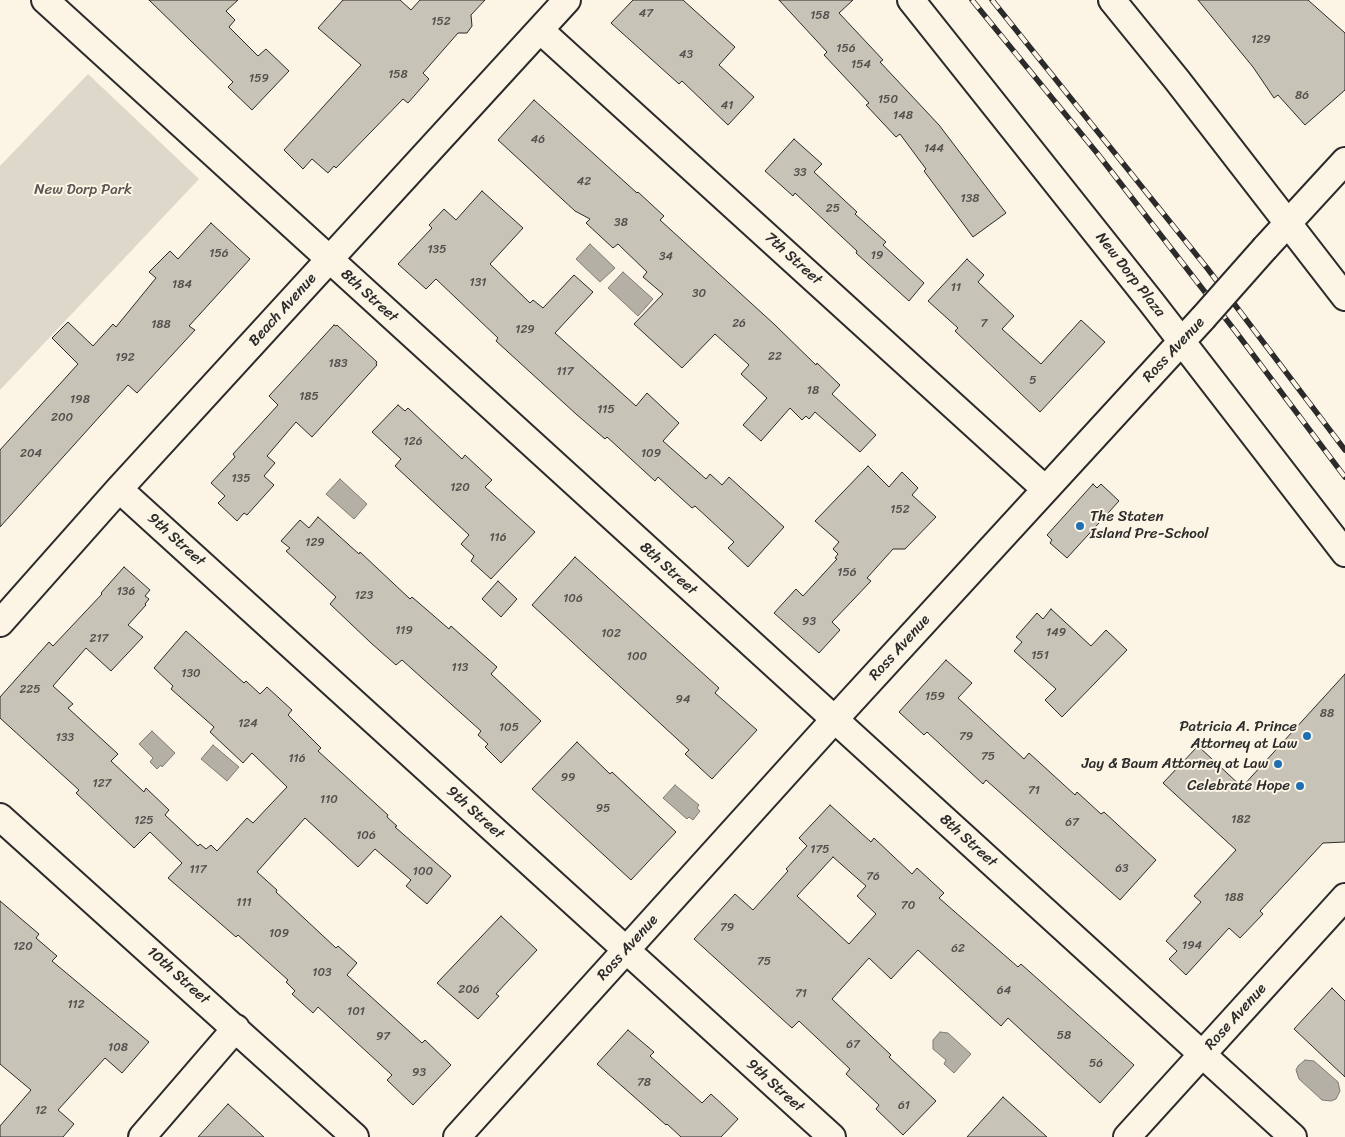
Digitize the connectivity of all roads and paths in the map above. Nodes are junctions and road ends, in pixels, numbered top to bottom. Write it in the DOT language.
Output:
graph roads {
  1 [pos="45,0"];
  2 [pos="567,0"];
  3 [pos="911,0"];
  4 [pos="1112,0"];
  5 [pos="540,30"];
  6 [pos="1345,161"];
  7 [pos="1288,223"];
  8 [pos="329,260"];
  9 [pos="1345,297"];
  10 [pos="1181,341"];
  11 [pos="119,489"];
  12 [pos="1045,489"];
  13 [pos="1345,554"];
  14 [pos="0,622"];
  15 [pos="834,720"];
  16 [pos="0,817"];
  17 [pos="1345,897"];
  18 [pos="625,950"];
  19 [pos="236,1028"];
  20 [pos="1202,1054"];
  21 [pos="142,1137"];
  22 [pos="355,1137"];
  23 [pos="457,1137"];
  24 [pos="832,1137"];
  25 [pos="1126,1137"];
  26 [pos="1293,1137"];
  1 -- 8 [label="street, 8th Street"];
  2 -- 5 [label="street, Beach Avenue"];
  3 -- 10 [label="street, New Dorp Plaza"];
  4 -- 7 [label="street"];
  5 -- 8 [label="street, Beach Avenue"];
  5 -- 12 [label="street, 7th Street"];
  6 -- 7 [label="street, Ross Avenue"];
  7 -- 9 [label="street"];
  7 -- 10 [label="street, Ross Avenue, bridge"];
  8 -- 11 [label="street, Beach Avenue"];
  8 -- 15 [label="street, 8th Street"];
  10 -- 12 [label="street, Ross Avenue"];
  10 -- 13 [label="street, New Dorp Plaza"];
  11 -- 14 [label="street, Beach Avenue"];
  11 -- 18 [label="street, 9th Street"];
  12 -- 15 [label="street, Ross Avenue"];
  15 -- 18 [label="street, Ross Avenue"];
  15 -- 20 [label="street, 8th Street"];
  16 -- 19 [label="street, 10th Street"];
  17 -- 20 [label="street, Rose Avenue"];
  18 -- 23 [label="street, Ross Avenue"];
  18 -- 24 [label="street, 9th Street"];
  19 -- 21 [label="street"];
  19 -- 22 [label="street, 10th Street"];
  20 -- 25 [label="street, Rose Avenue"];
  20 -- 26 [label="street, 8th Street"];
}
